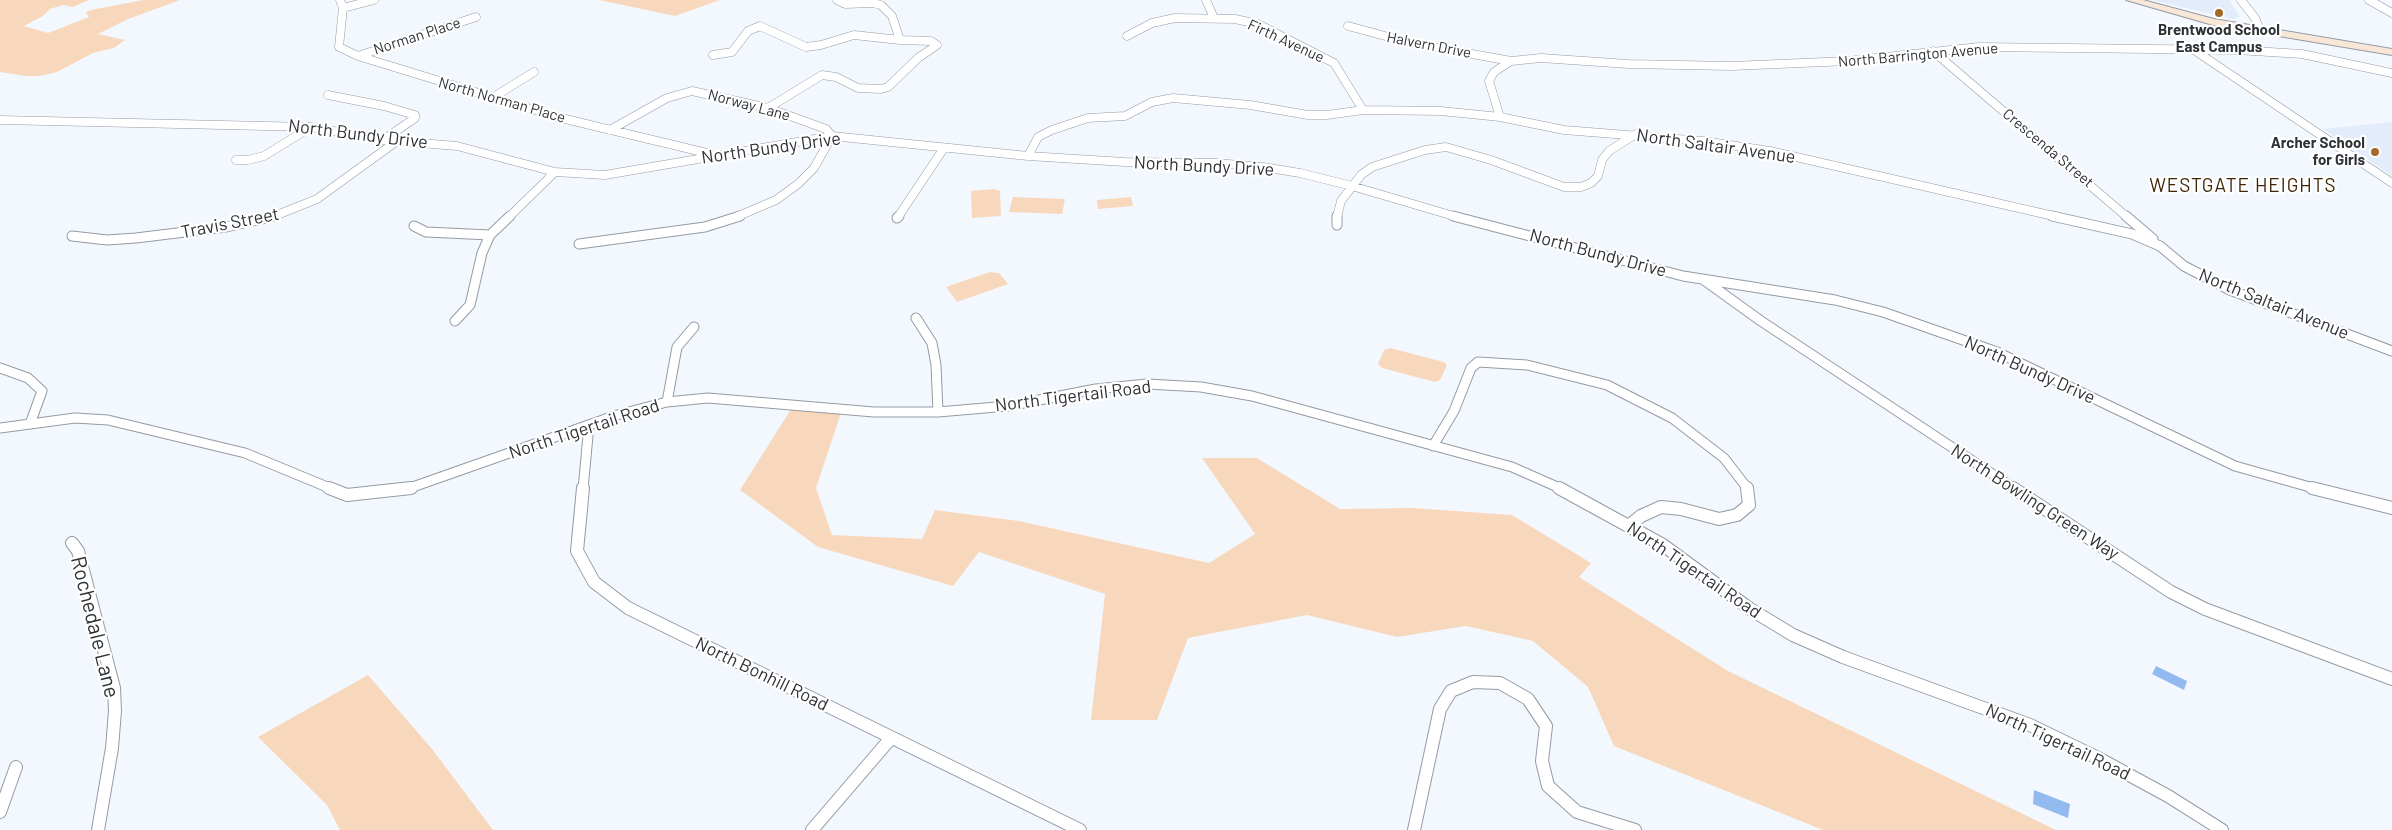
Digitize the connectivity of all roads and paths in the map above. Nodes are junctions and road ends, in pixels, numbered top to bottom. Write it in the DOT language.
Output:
graph roads {
  1 [pos="374,0"];
  2 [pos="837,0"];
  3 [pos="1206,0"];
  4 [pos="2131,0"];
  5 [pos="2242,0"];
  6 [pos="2369,0"];
  7 [pos="342,4"];
  8 [pos="2392,13"];
  9 [pos="476,17"];
  10 [pos="1214,18"];
  11 [pos="1348,26"];
  12 [pos="2260,30"];
  13 [pos="1127,36"];
  14 [pos="900,40"];
  15 [pos="2193,50"];
  16 [pos="1933,51"];
  17 [pos="2392,52"];
  18 [pos="713,55"];
  19 [pos="358,56"];
  20 [pos="1511,61"];
  21 [pos="534,72"];
  22 [pos="2392,73"];
  23 [pos="328,95"];
  24 [pos="492,98"];
  25 [pos="768,108"];
  26 [pos="1363,110"];
  27 [pos="1500,117"];
  28 [pos="0,120"];
  29 [pos="311,127"];
  30 [pos="610,130"];
  31 [pos="1636,134"];
  32 [pos="832,136"];
  33 [pos="383,140"];
  34 [pos="396,141"];
  35 [pos="944,148"];
  36 [pos="714,155"];
  37 [pos="1028,156"];
  38 [pos="236,160"];
  39 [pos="555,172"];
  40 [pos="2392,183"];
  41 [pos="1352,186"];
  42 [pos="897,218"];
  43 [pos="1337,225"];
  44 [pos="414,226"];
  45 [pos="490,235"];
  46 [pos="72,236"];
  47 [pos="579,244"];
  48 [pos="2160,246"];
  49 [pos="1702,279"];
  50 [pos="916,318"];
  51 [pos="455,321"];
  52 [pos="694,328"];
  53 [pos="2392,351"];
  54 [pos="0,368"];
  55 [pos="666,402"];
  56 [pos="938,412"];
  57 [pos="30,424"];
  58 [pos="589,425"];
  59 [pos="0,428"];
  60 [pos="1433,446"];
  61 [pos="2392,508"];
  62 [pos="1630,525"];
  63 [pos="72,543"];
  64 [pos="2392,679"];
  65 [pos="891,738"];
  66 [pos="16,767"];
  67 [pos="0,812"];
  68 [pos="98,830"];
  69 [pos="812,830"];
  70 [pos="1080,830"];
  71 [pos="1414,830"];
  72 [pos="1635,830"];
  73 [pos="2222,830"];
  1 -- 7 [label="street"];
  2 -- 14 [label="street"];
  3 -- 10 [label="street"];
  4 -- 12 [label="main road"];
  5 -- 12 [label="street"];
  6 -- 8 [label="street"];
  7 -- 19 [label="street, North Norman Place"];
  9 -- 19 [label="street, Norman Place"];
  10 -- 13 [label="street, Firth Avenue"];
  10 -- 26 [label="street, Firth Avenue"];
  11 -- 20 [label="street, Halvern Drive"];
  12 -- 17 [label="main road"];
  14 -- 18 [label="street"];
  14 -- 25 [label="street"];
  15 -- 16 [label="street, North Barrington Avenue"];
  15 -- 22 [label="street, North Barrington Avenue"];
  15 -- 40 [label="street"];
  16 -- 20 [label="street, North Barrington Avenue"];
  16 -- 48 [label="street, Crescenda Street"];
  19 -- 24 [label="street, North Norman Place"];
  20 -- 27 [label="street"];
  21 -- 24 [label="street"];
  23 -- 33 [label="street"];
  24 -- 30 [label="street, North Norman Place"];
  25 -- 30 [label="street, Norway Lane"];
  25 -- 32 [label="street, Norway Lane"];
  26 -- 27 [label="street, North Saltair Avenue"];
  26 -- 37 [label="street, North Saltair Avenue"];
  27 -- 31 [label="street, North Saltair Avenue"];
  28 -- 29 [label="street, North Bundy Drive"];
  29 -- 33 [label="street, North Bundy Drive"];
  29 -- 38 [label="street"];
  30 -- 36 [label="street, North Norman Place"];
  31 -- 41 [label="street"];
  31 -- 48 [label="street, North Saltair Avenue"];
  32 -- 35 [label="street, North Bundy Drive"];
  32 -- 36 [label="street, North Bundy Drive"];
  32 -- 47 [label="street"];
  33 -- 34 [label="street, North Bundy Drive"];
  34 -- 39 [label="street, North Bundy Drive"];
  34 -- 46 [label="street, Travis Street"];
  35 -- 37 [label="street, North Bundy Drive"];
  35 -- 42 [label="street"];
  36 -- 39 [label="street, North Bundy Drive"];
  37 -- 41 [label="street, North Bundy Drive"];
  39 -- 45 [label="street"];
  41 -- 43 [label="street"];
  41 -- 49 [label="street, North Bundy Drive"];
  44 -- 45 [label="street"];
  45 -- 51 [label="street"];
  48 -- 53 [label="street, North Saltair Avenue"];
  49 -- 61 [label="street, North Bundy Drive"];
  49 -- 64 [label="street, North Bowling Green Way"];
  50 -- 56 [label="street"];
  52 -- 55 [label="street"];
  54 -- 57 [label="street"];
  55 -- 56 [label="street, North Tigertail Road"];
  55 -- 58 [label="street, North Tigertail Road"];
  56 -- 60 [label="street, North Tigertail Road"];
  57 -- 58 [label="street, North Tigertail Road"];
  57 -- 59 [label="street, North Tigertail Road"];
  58 -- 65 [label="street, North Bonhill Road"];
  60 -- 62 [label="street, North Tigertail Road"];
  60 -- 62 [label="street"];
  62 -- 73 [label="street, North Tigertail Road"];
  63 -- 68 [label="street, Rochedale Lane"];
  65 -- 69 [label="street"];
  65 -- 70 [label="street, North Bonhill Road"];
  66 -- 67 [label="street"];
  71 -- 72 [label="street"];
}
